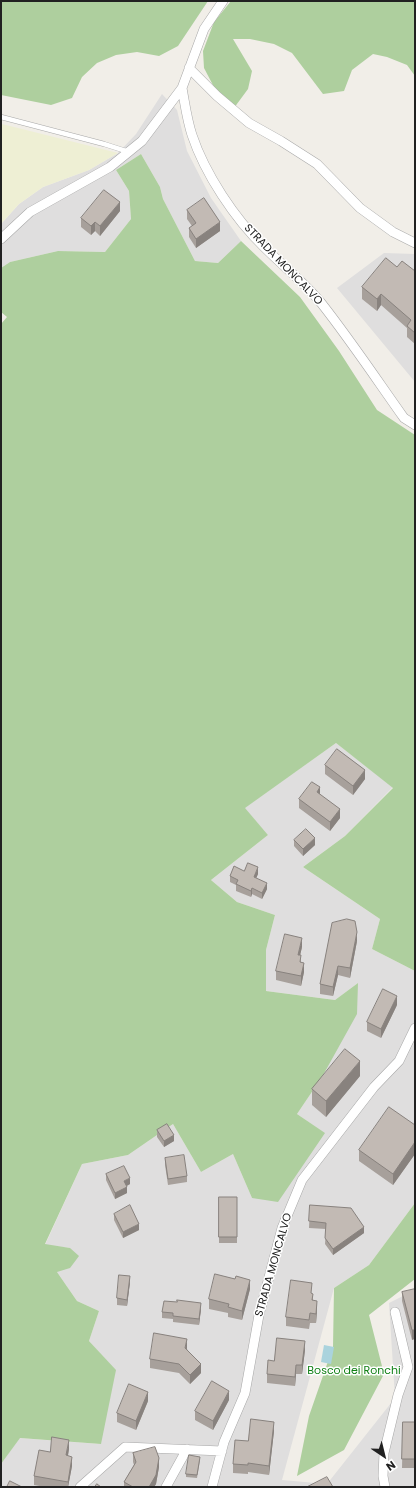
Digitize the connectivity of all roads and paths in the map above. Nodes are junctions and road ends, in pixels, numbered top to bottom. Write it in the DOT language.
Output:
graph roads {
  1 [pos="223,1"];
  2 [pos="189,68"];
  3 [pos="182,88"];
  4 [pos="1,117"];
  5 [pos="129,152"];
  6 [pos="1,239"];
  7 [pos="415,243"];
  8 [pos="415,426"];
  9 [pos="415,1028"];
  10 [pos="395,1312"];
  11 [pos="187,1450"];
  12 [pos="222,1451"];
  13 [pos="80,1487"];
  14 [pos="166,1487"];
  15 [pos="212,1487"];
  16 [pos="385,1487"];
  1 -- 2 [label="street"];
  2 -- 3 [label="street"];
  2 -- 7 [label="street"];
  3 -- 5 [label="street"];
  3 -- 8 [label="street, STRADA MONCALVO"];
  4 -- 5 [label="lane"];
  5 -- 6 [label="street"];
  9 -- 12 [label="street, STRADA MONCALVO"];
  10 -- 16 [label="street"];
  11 -- 12 [label="street"];
  11 -- 13 [label="street"];
  11 -- 14 [label="street"];
  12 -- 15 [label="street, STRADA MONCALVO"];
}
